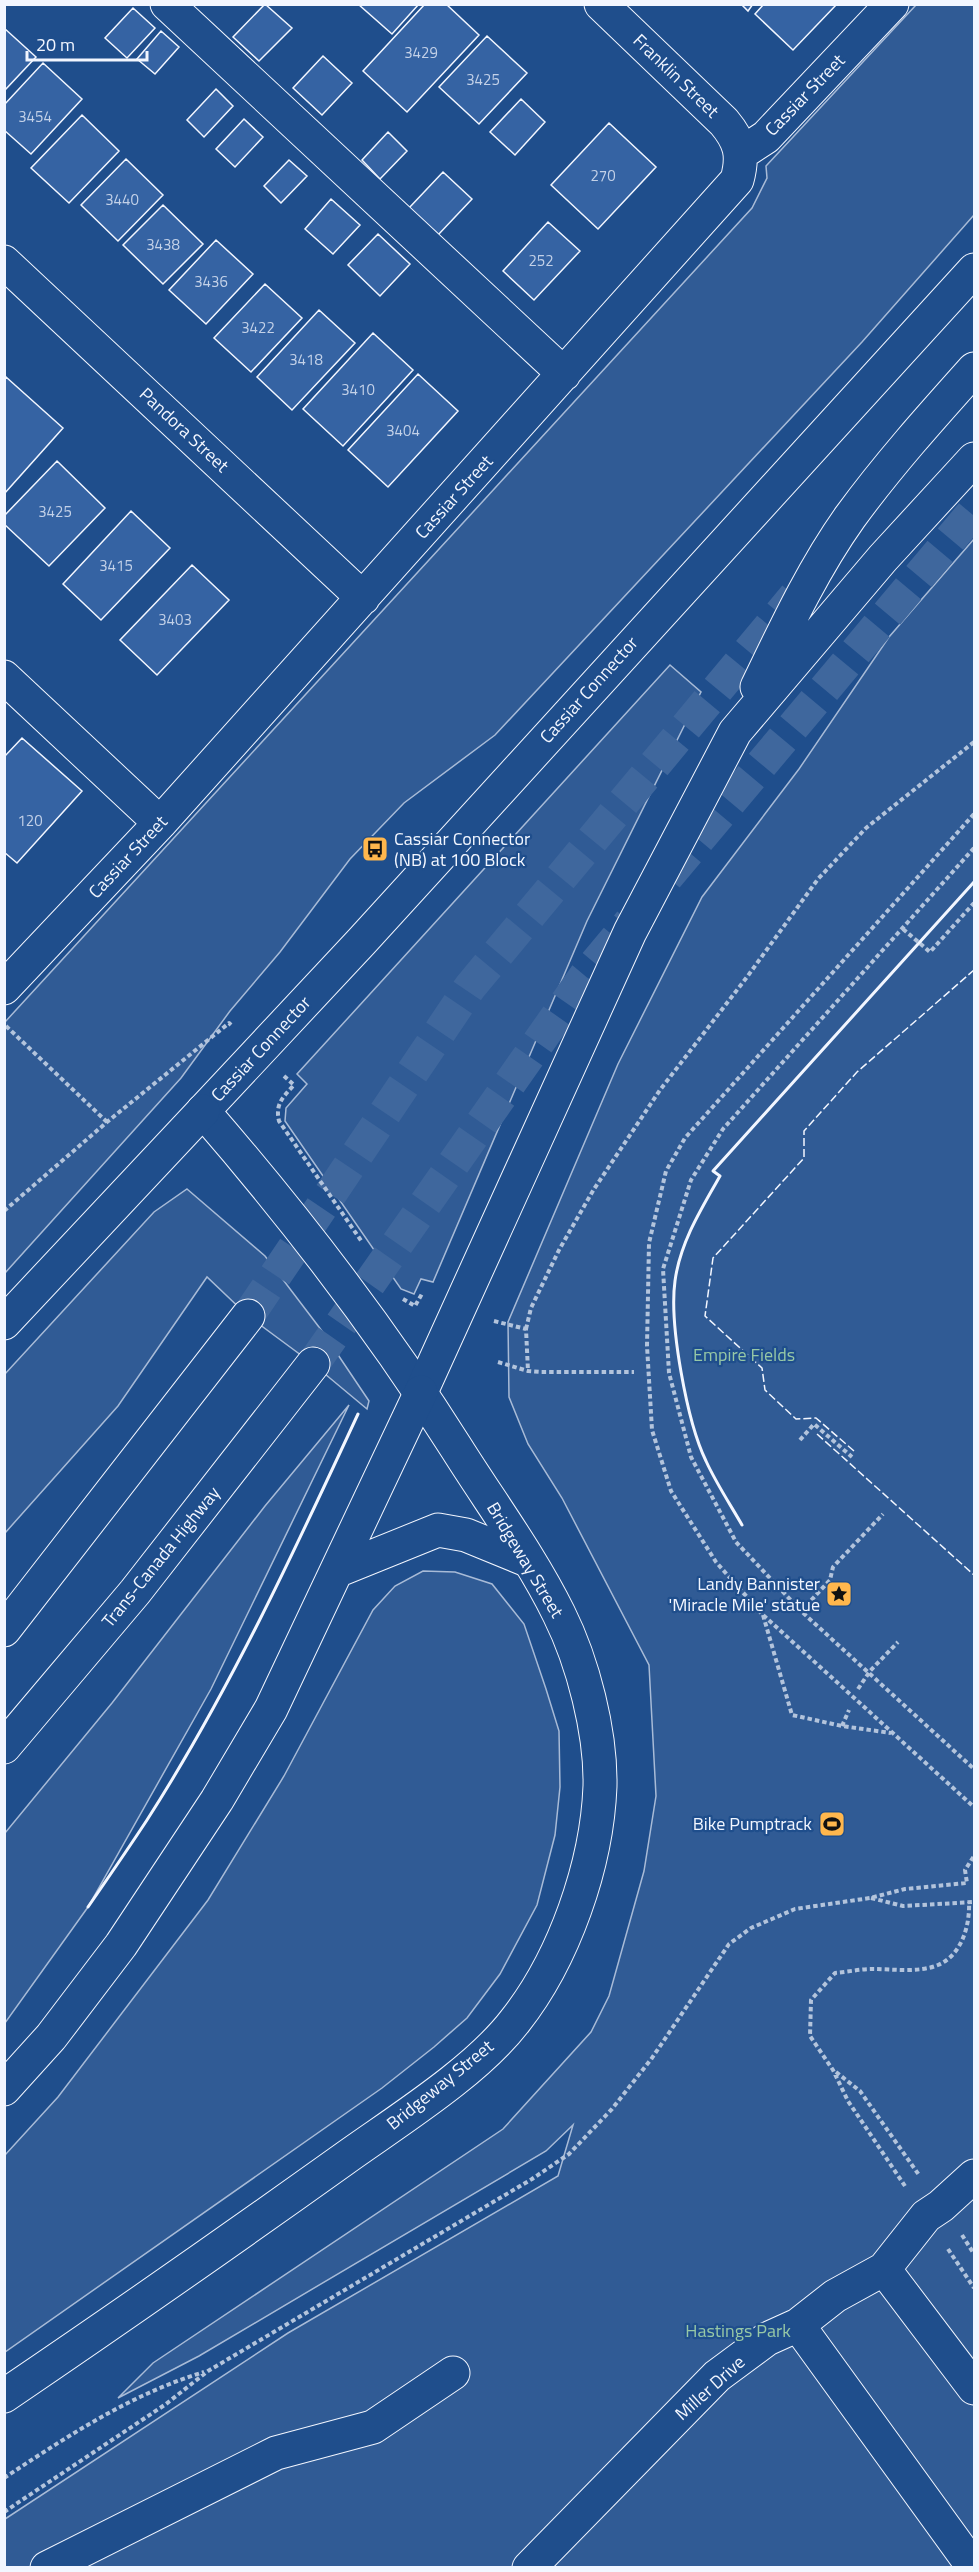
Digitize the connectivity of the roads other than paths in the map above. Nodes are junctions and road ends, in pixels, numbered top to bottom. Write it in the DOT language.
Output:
graph roads {
  1 [pos="168,4"];
  2 [pos="601,4"];
  3 [pos="892,4"];
  4 [pos="740,154"];
  5 [pos="4,262"];
  6 [pos="975,270"];
  7 [pos="975,369"];
  8 [pos="564,374"];
  9 [pos="975,459"];
  10 [pos="363,597"];
  11 [pos="4,677"];
  12 [pos="735,732"];
  13 [pos="160,823"];
  14 [pos="4,988"];
  15 [pos="203,1111"];
  16 [pos="249,1316"];
  17 [pos="4,1323"];
  18 [pos="313,1364"];
  19 [pos="421,1392"];
  20 [pos="73,1543"];
  21 [pos="527,1560"];
  22 [pos="339,1570"];
  23 [pos="4,1608"];
  24 [pos="4,1630"];
  25 [pos="4,1747"];
  26 [pos="4,2089"];
  27 [pos="975,2176"];
  28 [pos="884,2269"];
  29 [pos="798,2325"];
  30 [pos="453,2373"];
  31 [pos="975,2388"];
  32 [pos="4,2396"];
  33 [pos="46,2568"];
  34 [pos="529,2568"];
  35 [pos="974,2568"];
  1 -- 8 [label="main road"];
  2 -- 4 [label="main road, Franklin Street"];
  3 -- 4 [label="main road, Cassiar Street"];
  4 -- 8 [label="main road, Cassiar Street"];
  5 -- 10 [label="main road, Pandora Street"];
  6 -- 15 [label="main road, Cassiar Connector"];
  7 -- 12 [label="main road"];
  8 -- 10 [label="main road, Cassiar Street"];
  9 -- 12 [label="main road"];
  10 -- 13 [label="main road, Cassiar Street"];
  11 -- 13 [label="main road"];
  12 -- 19 [label="main road"];
  13 -- 14 [label="main road, Cassiar Street"];
  15 -- 17 [label="main road, Cassiar Connector"];
  15 -- 19 [label="main road, Bridgeway Street"];
  16 -- 20 [label="main road"];
  18 -- 25 [label="main road, Trans-Canada Highway"];
  19 -- 21 [label="main road, Bridgeway Street"];
  19 -- 22 [label="main road"];
  20 -- 23 [label="main road"];
  20 -- 24 [label="main road"];
  21 -- 22 [label="main road"];
  21 -- 32 [label="main road, Bridgeway Street"];
  22 -- 26 [label="main road"];
  27 -- 28 [label="main road"];
  28 -- 29 [label="main road, Miller Drive"];
  28 -- 31 [label="main road"];
  29 -- 34 [label="main road, Miller Drive"];
  29 -- 35 [label="main road"];
  30 -- 33 [label="main road"];
}
